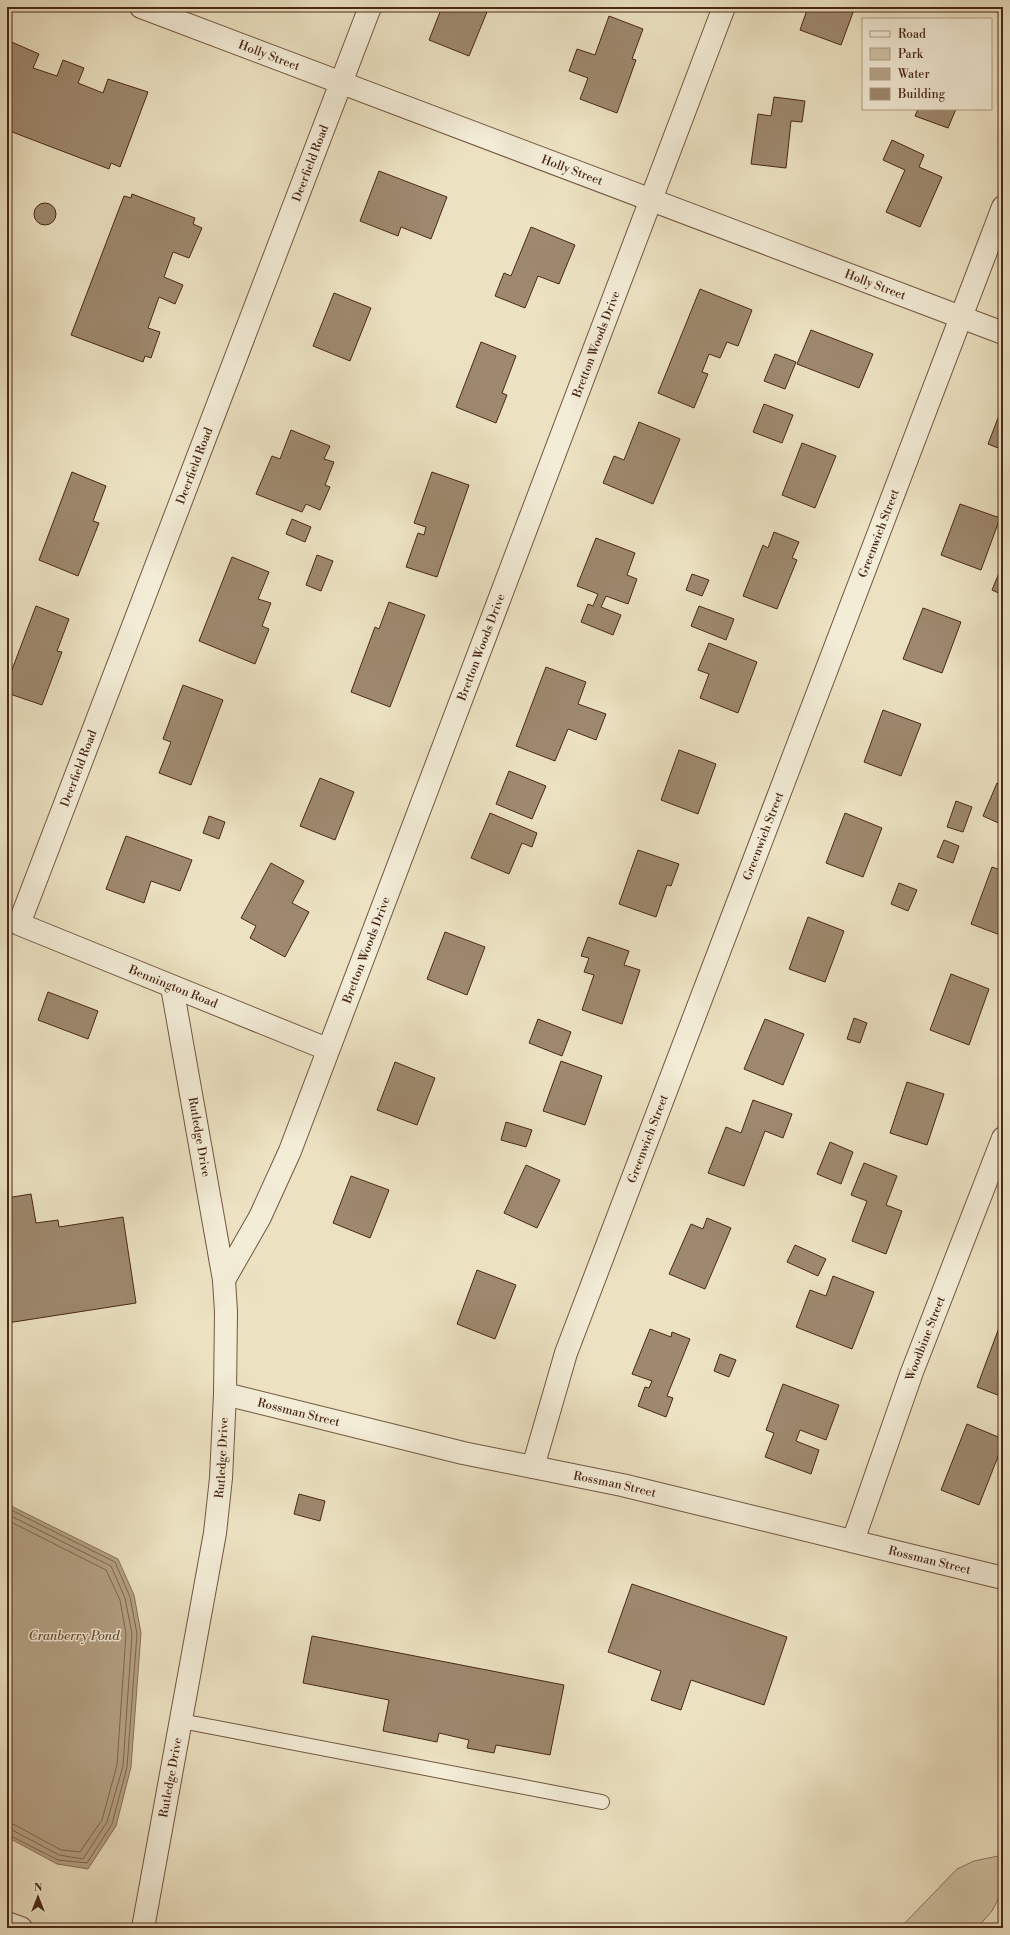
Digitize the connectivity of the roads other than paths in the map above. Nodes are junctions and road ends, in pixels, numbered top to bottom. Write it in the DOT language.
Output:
graph roads {
  1 [pos="141,7"];
  2 [pos="370,7"];
  3 [pos="724,7"];
  4 [pos="341,83"];
  5 [pos="651,200"];
  6 [pos="1003,207"];
  7 [pos="961,318"];
  8 [pos="1003,333"];
  9 [pos="19,924"];
  10 [pos="172,986"];
  11 [pos="327,1049"];
  12 [pos="1003,1138"];
  13 [pos="224,1280"];
  14 [pos="225,1394"];
  15 [pos="533,1467"];
  16 [pos="853,1541"];
  17 [pos="1003,1578"];
  18 [pos="182,1721"];
  19 [pos="602,1802"];
  20 [pos="7,1923"];
  21 [pos="21,1928"];
  22 [pos="143,1928"];
  1 -- 4 [label="street, Holly Street"];
  2 -- 4 [label="street, Deerfield Road"];
  3 -- 5 [label="street, Bretton Woods Drive"];
  4 -- 5 [label="street, Holly Street"];
  4 -- 9 [label="street, Deerfield Road"];
  5 -- 7 [label="street, Holly Street"];
  5 -- 11 [label="street, Bretton Woods Drive"];
  6 -- 7 [label="street, Greenwich Street"];
  7 -- 8 [label="street, Holly Street"];
  7 -- 15 [label="street, Greenwich Street"];
  9 -- 10 [label="street, Bennington Road"];
  10 -- 11 [label="street, Bennington Road"];
  10 -- 13 [label="street, Rutledge Drive"];
  11 -- 13 [label="street, Bretton Woods Drive"];
  12 -- 16 [label="street, Woodbine Street"];
  13 -- 14 [label="street, Rutledge Drive"];
  14 -- 15 [label="street, Rossman Street"];
  14 -- 18 [label="street, Rutledge Drive"];
  15 -- 16 [label="street, Rossman Street"];
  16 -- 17 [label="street, Rossman Street"];
  18 -- 19 [label="lane"];
  18 -- 22 [label="street, Rutledge Drive"];
  20 -- 21 [label="street"];
}
